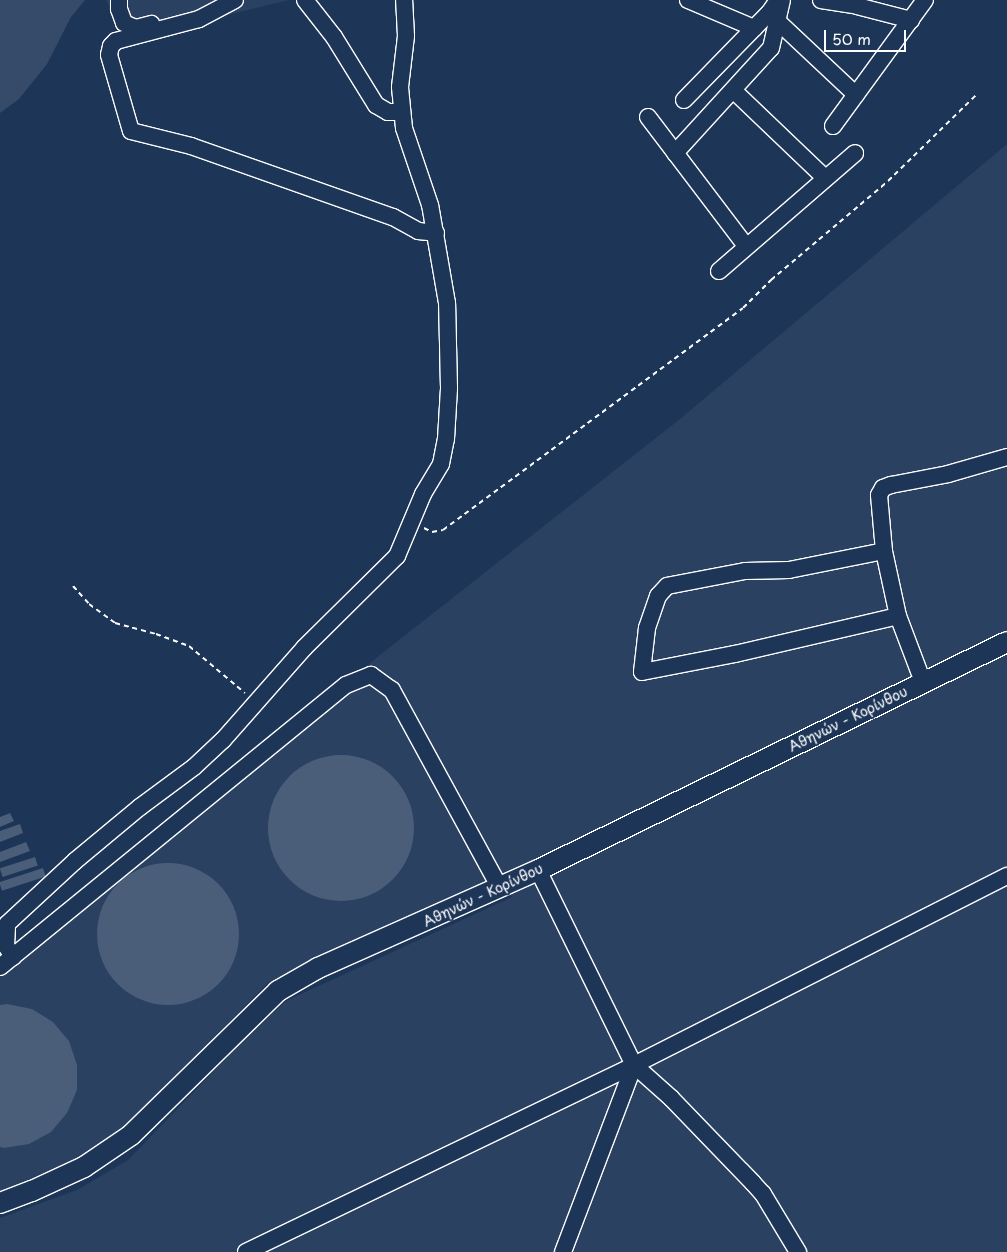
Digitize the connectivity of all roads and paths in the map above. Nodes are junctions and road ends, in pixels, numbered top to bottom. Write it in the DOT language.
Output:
graph roads {
  1 [pos="120,0"];
  2 [pos="235,0"];
  3 [pos="304,0"];
  4 [pos="404,0"];
  5 [pos="688,0"];
  6 [pos="821,0"];
  7 [pos="926,0"];
  8 [pos="777,9"];
  9 [pos="910,20"];
  10 [pos="754,28"];
  11 [pos="733,90"];
  12 [pos="977,94"];
  13 [pos="856,95"];
  14 [pos="684,100"];
  15 [pos="402,112"];
  16 [pos="648,117"];
  17 [pos="833,126"];
  18 [pos="675,153"];
  19 [pos="855,153"];
  20 [pos="825,178"];
  21 [pos="436,233"];
  22 [pos="746,246"];
  23 [pos="719,271"];
  24 [pos="1007,457"];
  25 [pos="414,518"];
  26 [pos="884,551"];
  27 [pos="73,586"];
  28 [pos="898,616"];
  29 [pos="1007,642"];
  30 [pos="923,682"];
  31 [pos="256,701"];
  32 [pos="538,870"];
  33 [pos="1007,876"];
  34 [pos="500,888"];
  35 [pos="6,962"];
  36 [pos="634,1065"];
  37 [pos="0,1203"];
  38 [pos="246,1252"];
  39 [pos="563,1252"];
  40 [pos="798,1252"];
  1 -- 2 [label="street"];
  2 -- 21 [label="street"];
  3 -- 15 [label="street"];
  4 -- 15 [label="street"];
  5 -- 10 [label="street"];
  6 -- 9 [label="street"];
  7 -- 9 [label="street"];
  8 -- 10 [label="street"];
  8 -- 11 [label="street"];
  8 -- 13 [label="street"];
  9 -- 13 [label="street"];
  10 -- 14 [label="street"];
  11 -- 18 [label="street"];
  11 -- 20 [label="street"];
  12 -- 25 [label="path"];
  13 -- 17 [label="street"];
  15 -- 21 [label="street"];
  16 -- 18 [label="street"];
  18 -- 22 [label="street"];
  19 -- 20 [label="street"];
  20 -- 22 [label="street"];
  21 -- 25 [label="street"];
  22 -- 23 [label="street"];
  24 -- 26 [label="street"];
  25 -- 31 [label="street"];
  26 -- 28 [label="street"];
  26 -- 28 [label="street"];
  27 -- 31 [label="path"];
  28 -- 30 [label="street"];
  29 -- 30 [label="main road, Αθηνών - Κορίνθου"];
  30 -- 32 [label="main road, Αθηνών - Κορίνθου"];
  31 -- 35 [label="street"];
  32 -- 34 [label="main road, Αθηνών - Κορίνθου"];
  32 -- 36 [label="street"];
  33 -- 36 [label="street"];
  34 -- 35 [label="street"];
  34 -- 37 [label="main road, Αθηνών - Κορίνθου"];
  36 -- 38 [label="street"];
  36 -- 39 [label="street"];
  36 -- 40 [label="street"];
}
